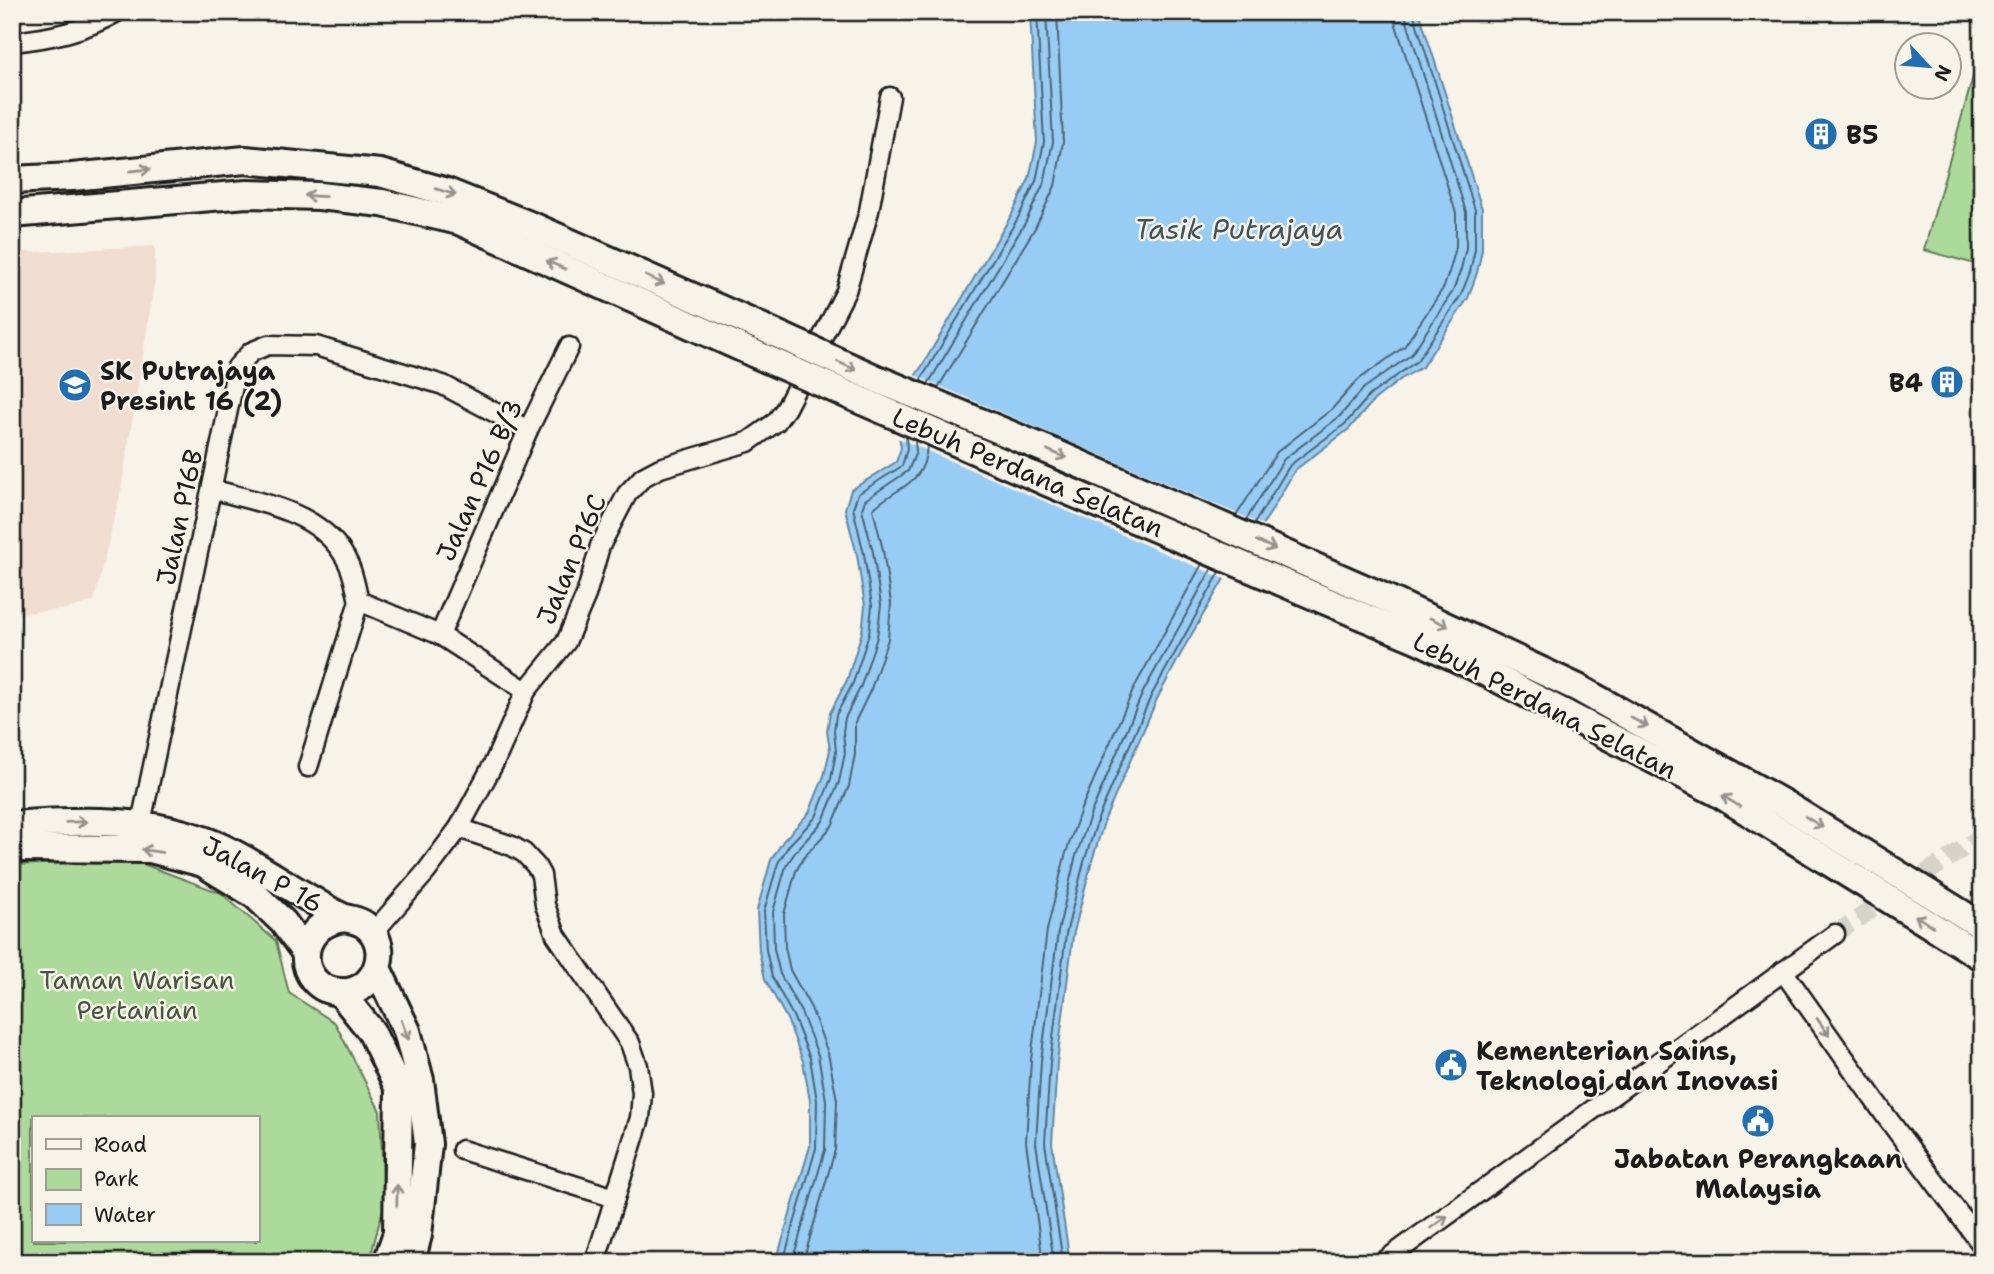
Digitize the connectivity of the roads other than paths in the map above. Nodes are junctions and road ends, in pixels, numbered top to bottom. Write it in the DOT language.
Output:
graph roads {
  1 [pos="117,12"];
  2 [pos="12,42"];
  3 [pos="890,97"];
  4 [pos="12,180"];
  5 [pos="12,214"];
  6 [pos="569,347"];
  7 [pos="528,430"];
  8 [pos="212,489"];
  9 [pos="359,601"];
  10 [pos="1371,605"];
  11 [pos="440,635"];
  12 [pos="526,691"];
  13 [pos="308,767"];
  14 [pos="141,823"];
  15 [pos="12,825"];
  16 [pos="459,828"];
  17 [pos="12,848"];
  18 [pos="345,918"];
  19 [pos="1982,926"];
  20 [pos="373,933"];
  21 [pos="1835,934"];
  22 [pos="306,953"];
  23 [pos="1982,957"];
  24 [pos="377,968"];
  25 [pos="1783,971"];
  26 [pos="340,992"];
  27 [pos="462,1150"];
  28 [pos="615,1198"];
  29 [pos="1982,1245"];
  30 [pos="387,1262"];
  31 [pos="411,1262"];
  32 [pos="595,1262"];
  33 [pos="1383,1262"];
  1 -- 2 [label="street"];
  3 -- 12 [label="street, Jalan P16C"];
  4 -- 10 [label="main road, Lebuh Perdana Selatan, one-way, bridge"];
  10 -- 5 [label="main road, Lebuh Perdana Selatan, one-way, bridge"];
  6 -- 7 [label="street, Jalan P16 B/3"];
  7 -- 8 [label="street, Jalan P16B"];
  7 -- 11 [label="street, Jalan P16 B/3"];
  8 -- 9 [label="street"];
  8 -- 14 [label="street, Jalan P16B"];
  9 -- 11 [label="street"];
  9 -- 13 [label="street"];
  10 -- 19 [label="main road, Lebuh Perdana Selatan, one-way"];
  23 -- 10 [label="main road, Lebuh Perdana Selatan, one-way"];
  11 -- 12 [label="street"];
  12 -- 16 [label="street, Jalan P16C"];
  15 -- 14 [label="main road, Jalan P 16, one-way"];
  14 -- 18 [label="main road, Jalan P 16"];
  16 -- 20 [label="street, Jalan P16C"];
  16 -- 28 [label="street"];
  22 -- 17 [label="main road, Jalan P 16, one-way"];
  18 -- 20 [label="main road, Jalan P 16"];
  18 -- 22 [label="main road, Jalan P 16"];
  20 -- 24 [label="main road"];
  21 -- 25 [label="street"];
  22 -- 26 [label="main road, Jalan P 16"];
  24 -- 26 [label="main road"];
  24 -- 31 [label="main road, one-way"];
  25 -- 29 [label="street, one-way"];
  33 -- 25 [label="street, one-way"];
  30 -- 26 [label="main road, Jalan P 16, one-way"];
  27 -- 28 [label="street"];
  28 -- 32 [label="street"];
}
